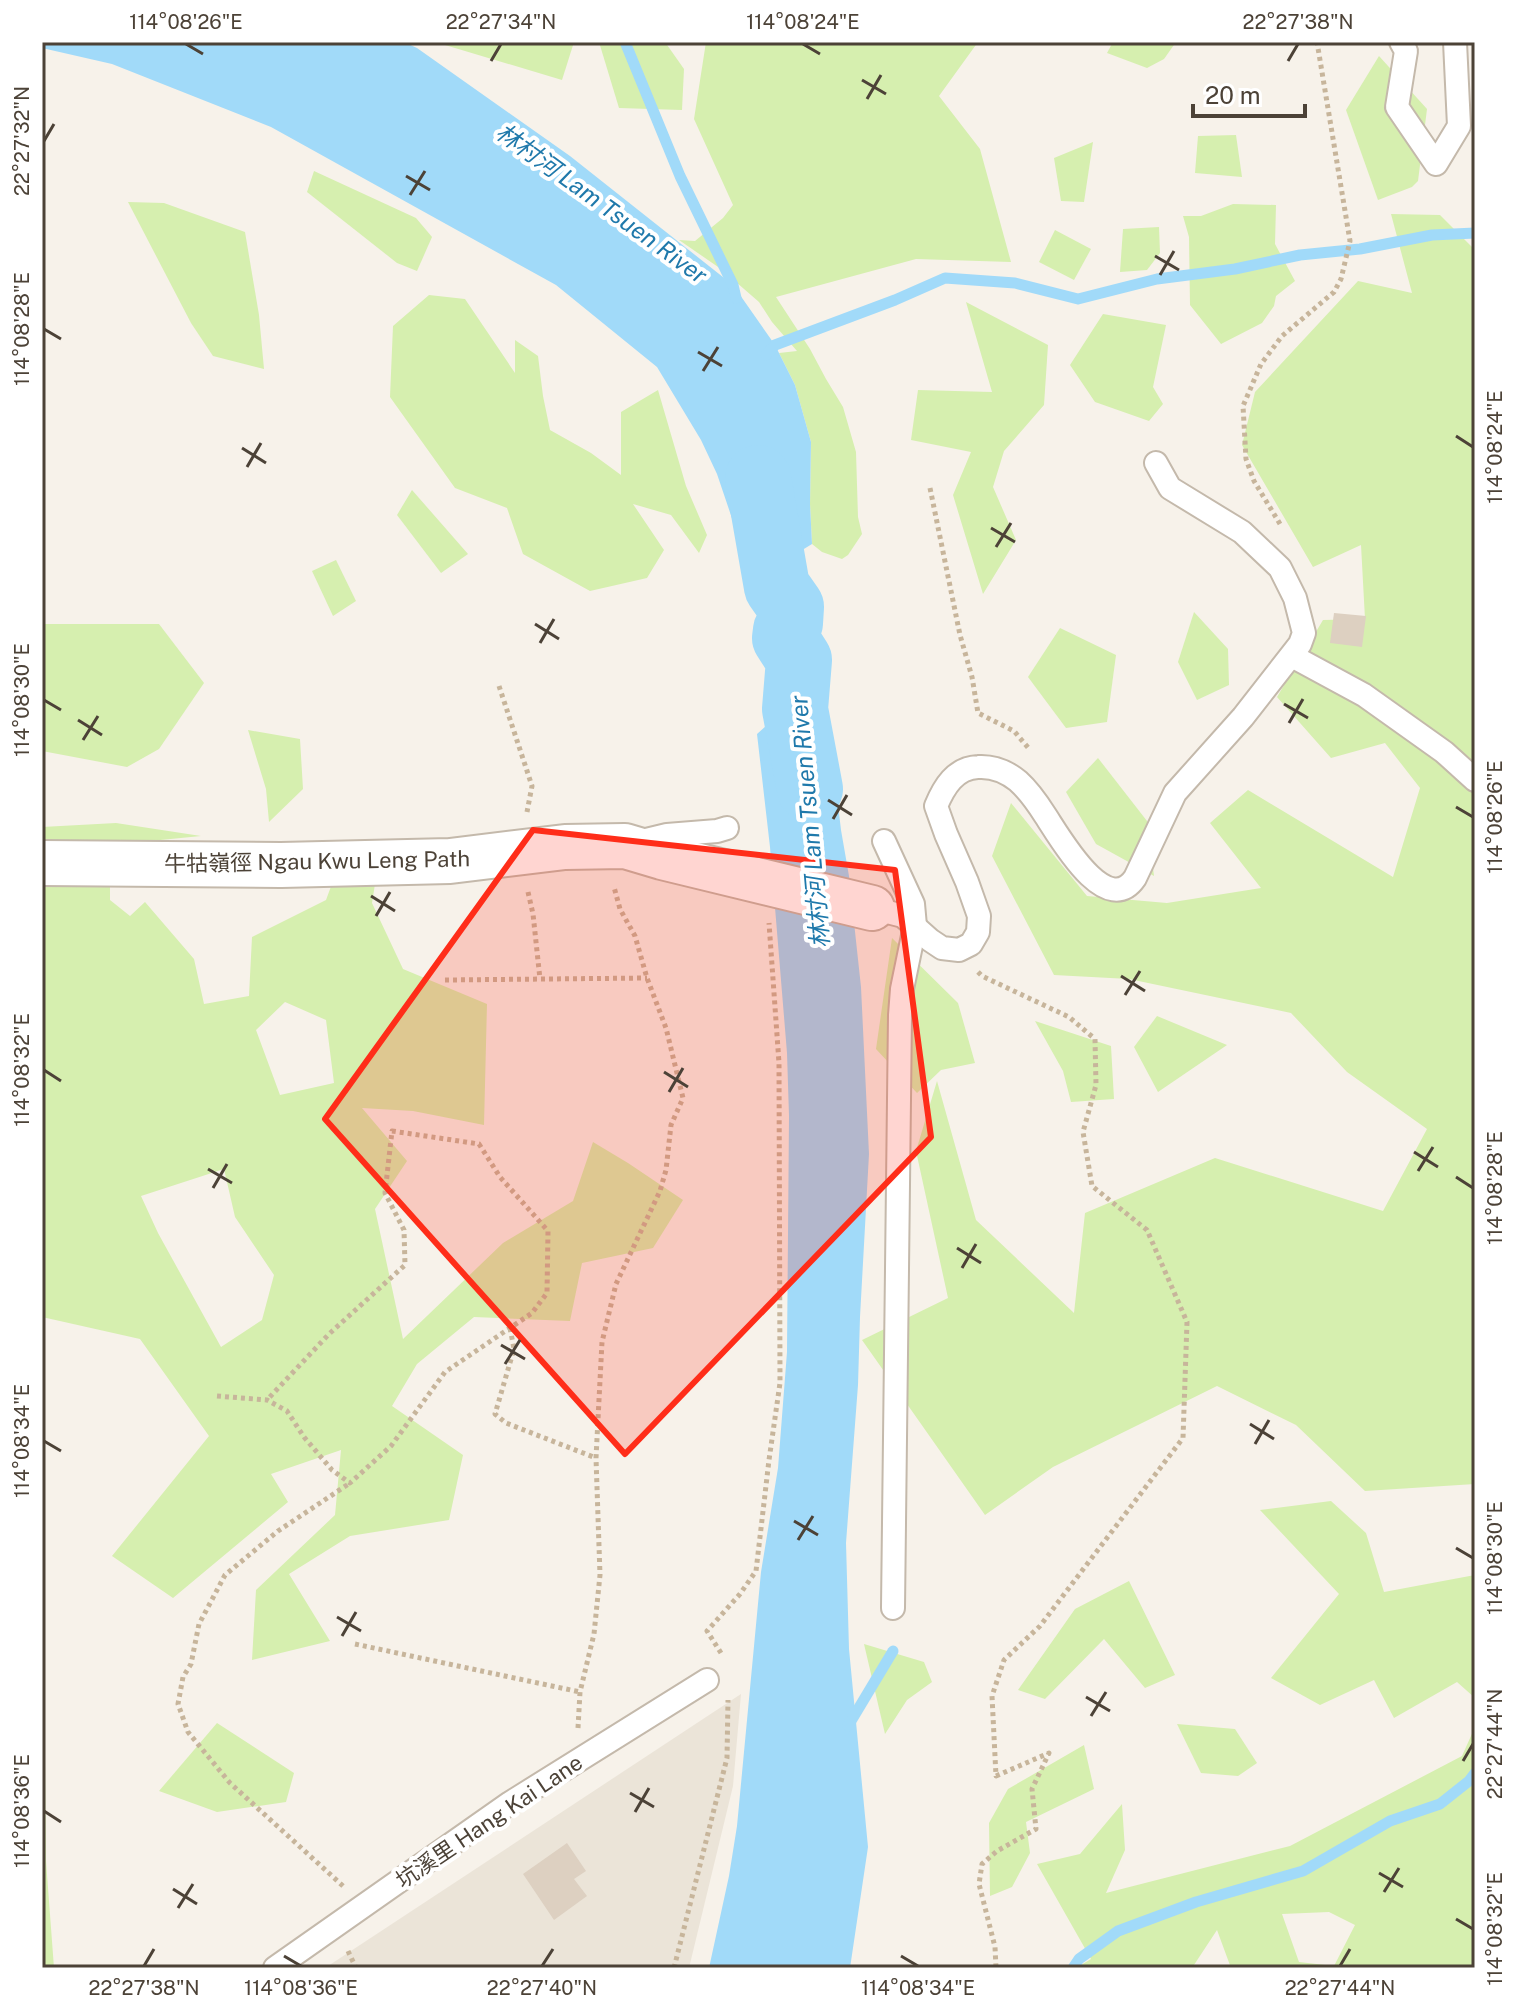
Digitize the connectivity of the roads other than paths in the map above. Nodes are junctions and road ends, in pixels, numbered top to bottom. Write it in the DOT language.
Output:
graph roads {
  1 [pos="1401,42"];
  2 [pos="1455,42"];
  3 [pos="1156,463"];
  4 [pos="1292,656"];
  5 [pos="1475,780"];
  6 [pos="727,828"];
  7 [pos="884,841"];
  8 [pos="630,850"];
  9 [pos="42,863"];
  10 [pos="872,908"];
  11 [pos="915,926"];
  12 [pos="893,1608"];
  13 [pos="707,1680"];
  14 [pos="275,1968"];
  1 -- 2 [label="lane"];
  3 -- 4 [label="lane"];
  4 -- 5 [label="lane"];
  4 -- 11 [label="lane"];
  6 -- 8 [label="lane"];
  7 -- 11 [label="lane"];
  8 -- 9 [label="street, 牛牯嶺徑 Ngau Kwu Leng Path"];
  8 -- 10 [label="street, 牛牯嶺徑 Ngau Kwu Leng Path"];
  10 -- 11 [label="lane"];
  11 -- 12 [label="lane"];
  13 -- 14 [label="lane, 坑溪里 Hang Kai Lane"];
}
